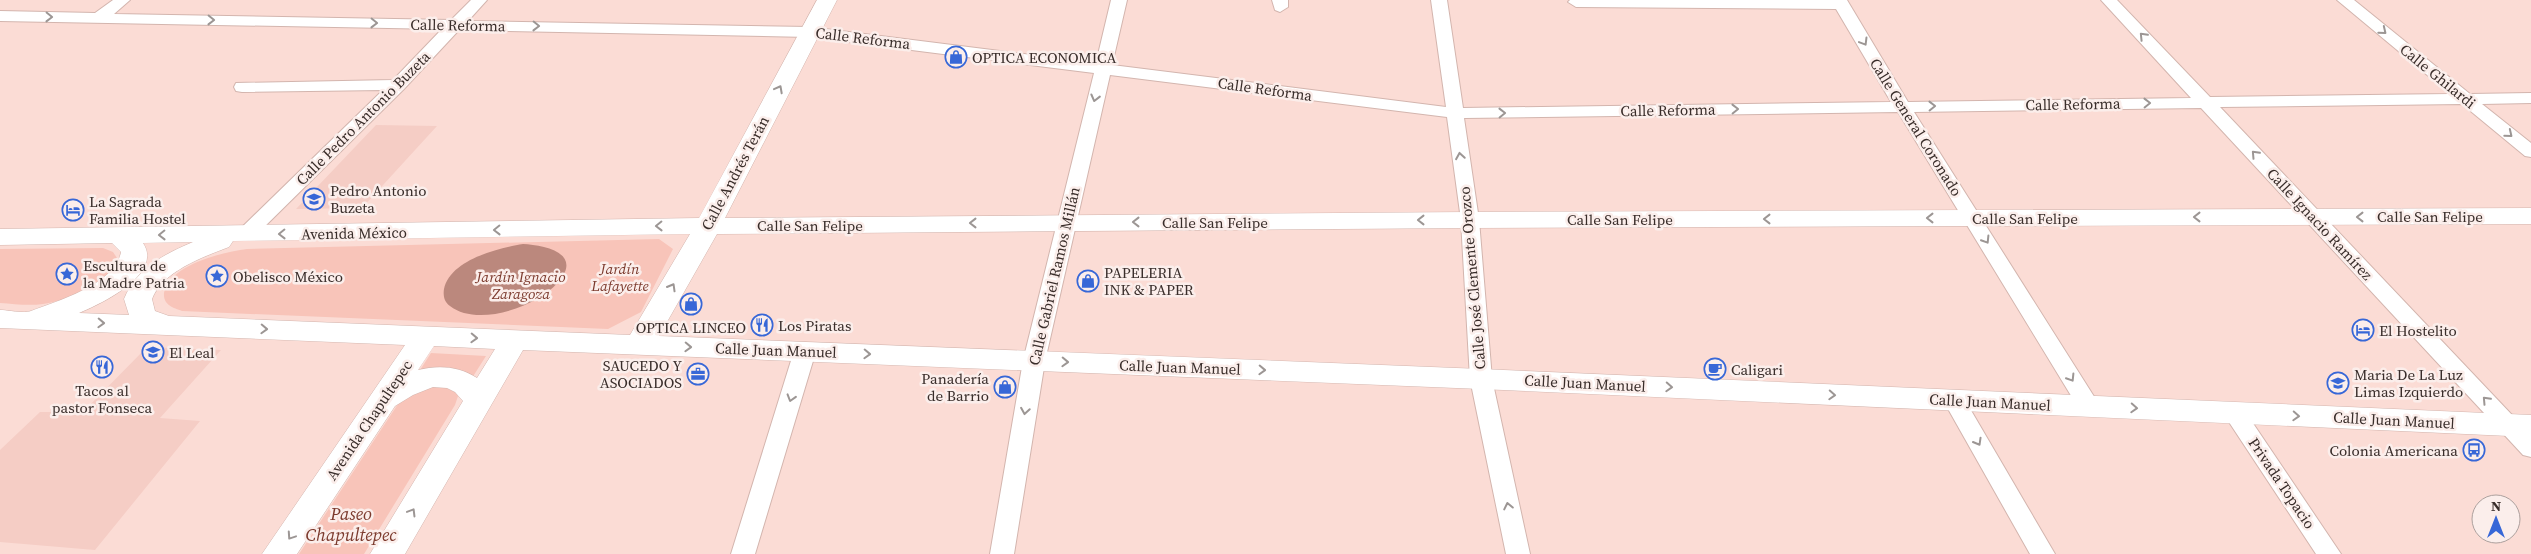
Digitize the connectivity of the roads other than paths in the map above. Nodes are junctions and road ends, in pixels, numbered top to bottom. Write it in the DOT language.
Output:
graph roads {
  1 [pos="122,0"];
  2 [pos="479,0"];
  3 [pos="827,0"];
  4 [pos="1119,0"];
  5 [pos="1439,0"];
  6 [pos="2109,0"];
  7 [pos="2345,0"];
  8 [pos="1576,2"];
  9 [pos="1840,2"];
  10 [pos="0,16"];
  11 [pos="99,18"];
  12 [pos="455,25"];
  13 [pos="809,32"];
  14 [pos="1103,67"];
  15 [pos="398,85"];
  16 [pos="242,87"];
  17 [pos="2531,98"];
  18 [pos="2466,99"];
  19 [pos="2206,102"];
  20 [pos="1903,107"];
  21 [pos="1453,113"];
  22 [pos="2531,152"];
  23 [pos="2531,216"];
  24 [pos="2313,217"];
  25 [pos="1973,218"];
  26 [pos="1470,220"];
  27 [pos="1065,223"];
  28 [pos="708,226"];
  29 [pos="246,235"];
  30 [pos="118,236"];
  31 [pos="0,237"];
  32 [pos="7,319"];
  33 [pos="172,326"];
  34 [pos="426,336"];
  35 [pos="515,339"];
  36 [pos="639,345"];
  37 [pos="805,351"];
  38 [pos="1034,361"];
  39 [pos="1481,379"];
  40 [pos="383,400"];
  41 [pos="1954,400"];
  42 [pos="478,401"];
  43 [pos="2089,406"];
  44 [pos="2234,413"];
  45 [pos="2520,426"];
  46 [pos="2531,449"];
  47 [pos="279,554"];
  48 [pos="387,554"];
  49 [pos="743,554"];
  50 [pos="1002,554"];
  51 [pos="1518,554"];
  52 [pos="2042,554"];
  53 [pos="2329,554"];
  1 -- 11 [label="street"];
  2 -- 12 [label="street, Calle Pedro Antonio Buzeta"];
  3 -- 13 [label="main road, Calle Andrés Terán"];
  4 -- 14 [label="street, Calle Gabriel Ramos Millán"];
  5 -- 21 [label="street, Calle José Clemente Orozco"];
  19 -- 6 [label="street, Calle Ignacio Ramírez, one-way"];
  7 -- 18 [label="street, Calle Ghilardi, one-way"];
  8 -- 9 [label="street"];
  9 -- 20 [label="street, Calle General Coronado, one-way"];
  10 -- 11 [label="street, Calle Reforma, one-way"];
  11 -- 12 [label="street, Calle Reforma, one-way"];
  12 -- 13 [label="street, Calle Reforma, one-way"];
  12 -- 15 [label="street, Calle Pedro Antonio Buzeta"];
  13 -- 14 [label="street, Calle Reforma"];
  28 -- 13 [label="main road, Calle Andrés Terán, one-way"];
  14 -- 21 [label="street, Calle Reforma"];
  14 -- 27 [label="street, Calle Gabriel Ramos Millán, one-way"];
  15 -- 16 [label="street"];
  15 -- 29 [label="street, Calle Pedro Antonio Buzeta"];
  17 -- 18 [label="street, Calle Reforma"];
  18 -- 19 [label="street, Calle Reforma"];
  18 -- 22 [label="street, Calle Ghilardi, one-way"];
  20 -- 19 [label="street, Calle Reforma, one-way"];
  24 -- 19 [label="street, Calle Ignacio Ramírez, one-way"];
  21 -- 20 [label="street, Calle Reforma, one-way"];
  20 -- 25 [label="street, Calle General Coronado"];
  26 -- 21 [label="street, Calle José Clemente Orozco, one-way"];
  23 -- 24 [label="main road, Calle San Felipe, one-way"];
  24 -- 25 [label="main road, Calle San Felipe, one-way"];
  45 -- 24 [label="street, Calle Ignacio Ramírez, one-way"];
  25 -- 26 [label="main road, Calle San Felipe, one-way"];
  25 -- 43 [label="street, Calle General Coronado, one-way"];
  26 -- 27 [label="main road, Calle San Felipe, one-way"];
  26 -- 39 [label="street, Calle José Clemente Orozco"];
  27 -- 28 [label="main road, Calle San Felipe, one-way"];
  27 -- 38 [label="street, Calle Gabriel Ramos Millán"];
  28 -- 29 [label="main road, Avenida México, one-way"];
  36 -- 28 [label="main road, Calle Andrés Terán, one-way"];
  29 -- 30 [label="main road, Avenida México, one-way"];
  29 -- 33 [label="main road"];
  30 -- 31 [label="main road, Avenida México"];
  30 -- 32 [label="main road"];
  32 -- 33 [label="main road, one-way"];
  33 -- 34 [label="main road, one-way"];
  34 -- 35 [label="main road, one-way"];
  34 -- 40 [label="main road, Avenida Chapultepec"];
  35 -- 36 [label="main road"];
  35 -- 42 [label="main road"];
  36 -- 37 [label="main road, Calle Juan Manuel, one-way"];
  37 -- 38 [label="main road, Calle Juan Manuel, one-way"];
  37 -- 49 [label="street, one-way"];
  38 -- 39 [label="main road, Calle Juan Manuel, one-way"];
  38 -- 50 [label="street, Calle Gabriel Ramos Millán, one-way"];
  39 -- 41 [label="main road, Calle Juan Manuel, one-way"];
  51 -- 39 [label="street, Calle José Clemente Orozco, one-way"];
  40 -- 42 [label="main road"];
  40 -- 47 [label="main road, Avenida Chapultepec, one-way"];
  41 -- 43 [label="main road, Calle Juan Manuel"];
  41 -- 52 [label="street, one-way"];
  48 -- 42 [label="main road, one-way"];
  43 -- 44 [label="main road, Calle Juan Manuel, one-way"];
  44 -- 45 [label="main road, Calle Juan Manuel, one-way"];
  44 -- 53 [label="street, Privada Topacio"];
  45 -- 46 [label="street, Calle Ignacio Ramírez"];
}
